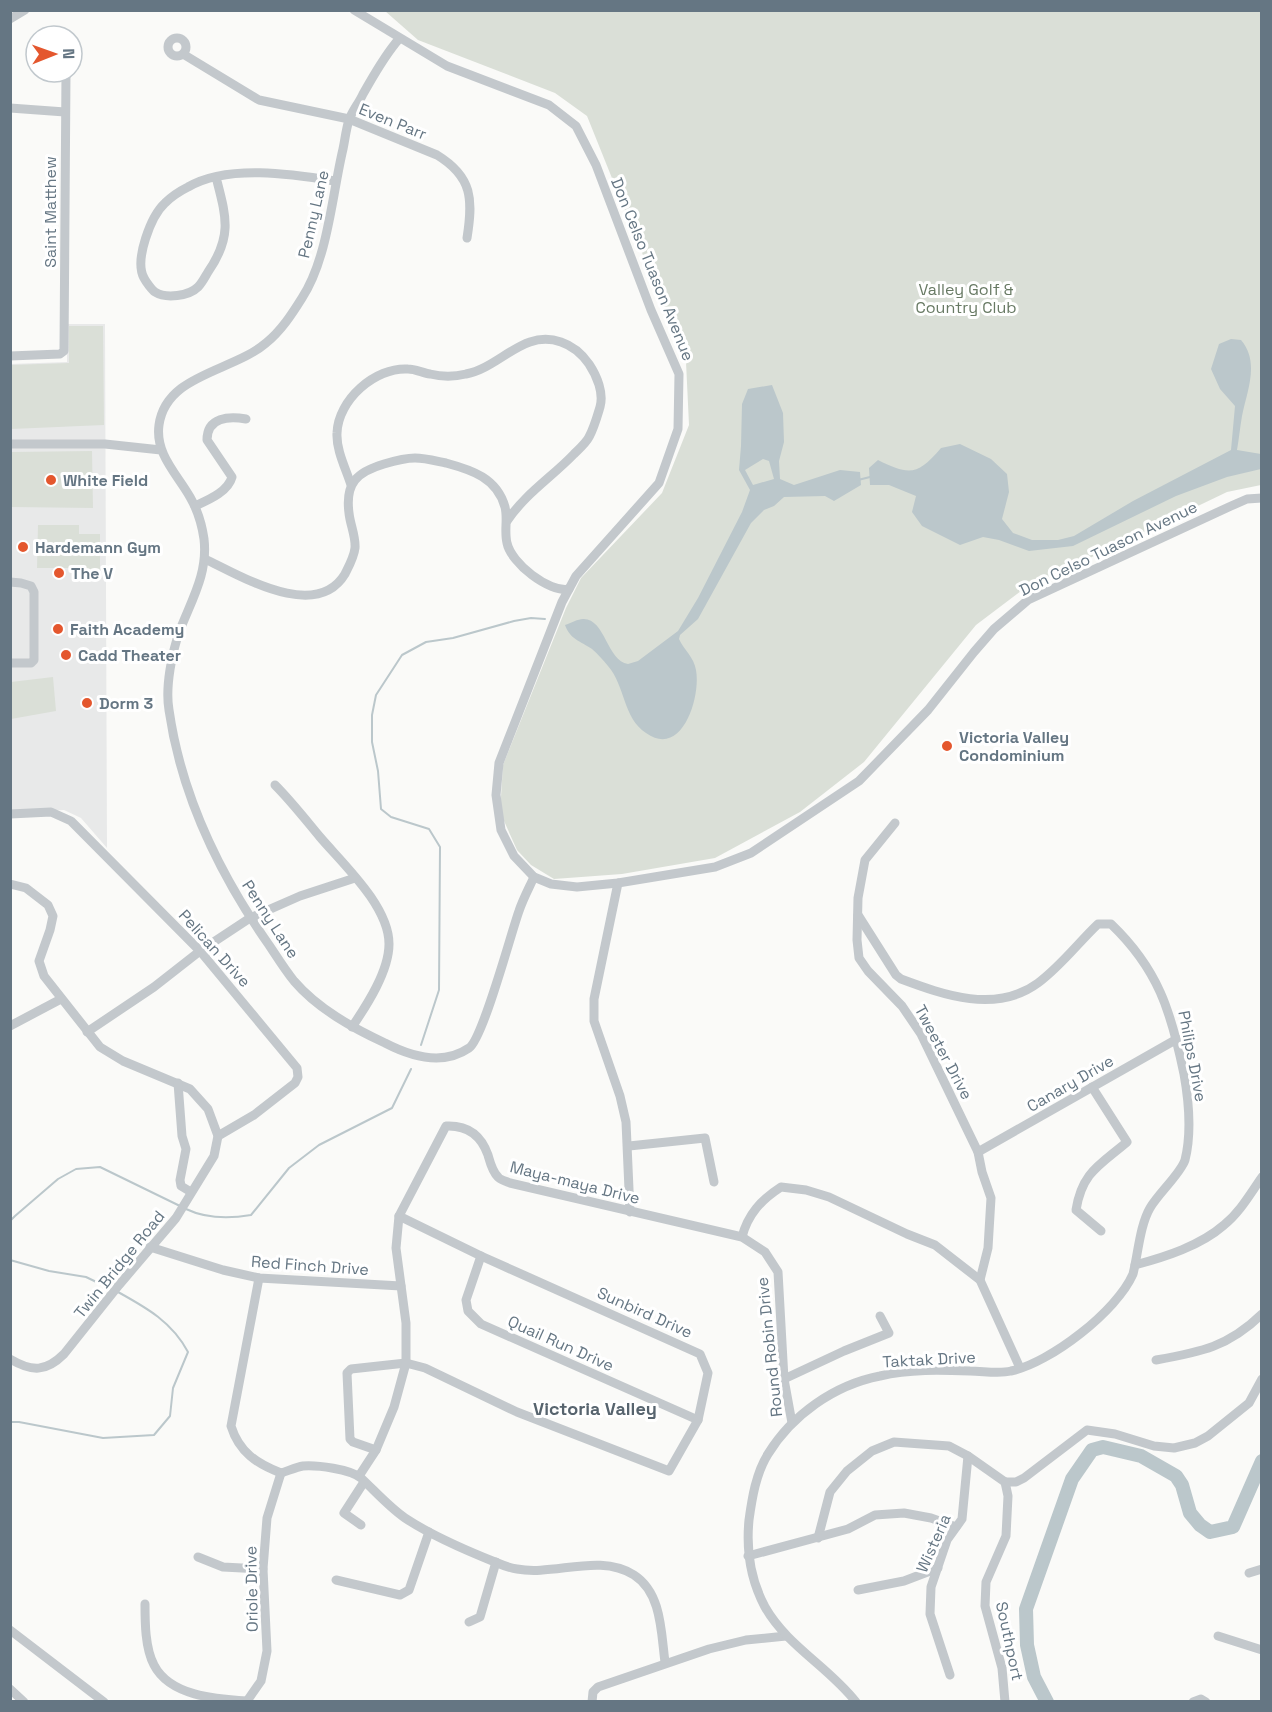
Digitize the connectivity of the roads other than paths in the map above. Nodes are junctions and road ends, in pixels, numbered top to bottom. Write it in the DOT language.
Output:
graph roads {
  1 [pos="24,10"];
  2 [pos="354,10"];
  3 [pos="10,19"];
  4 [pos="399,39"];
  5 [pos="183,54"];
  6 [pos="65,84"];
  7 [pos="10,108"];
  8 [pos="64,112"];
  9 [pos="349,119"];
  10 [pos="216,177"];
  11 [pos="335,181"];
  12 [pos="467,238"];
  13 [pos="10,356"];
  14 [pos="246,419"];
  15 [pos="10,444"];
  16 [pos="161,450"];
  17 [pos="351,485"];
  18 [pos="1262,498"];
  19 [pos="195,506"];
  20 [pos="507,521"];
  21 [pos="205,559"];
  22 [pos="10,582"];
  23 [pos="569,589"];
  24 [pos="10,663"];
  25 [pos="275,785"];
  26 [pos="10,814"];
  27 [pos="895,823"];
  28 [pos="534,877"];
  29 [pos="355,878"];
  30 [pos="10,884"];
  31 [pos="618,884"];
  32 [pos="858,915"];
  33 [pos="250,918"];
  34 [pos="200,951"];
  35 [pos="61,999"];
  36 [pos="10,1026"];
  37 [pos="352,1028"];
  38 [pos="87,1032"];
  39 [pos="1177,1039"];
  40 [pos="178,1083"];
  41 [pos="1092,1087"];
  42 [pos="218,1136"];
  43 [pos="629,1146"];
  44 [pos="978,1152"];
  45 [pos="1262,1177"];
  46 [pos="714,1182"];
  47 [pos="190,1194"];
  48 [pos="630,1212"];
  49 [pos="399,1216"];
  50 [pos="1101,1231"];
  51 [pos="742,1237"];
  52 [pos="150,1247"];
  53 [pos="987,1252"];
  54 [pos="481,1256"];
  55 [pos="1135,1265"];
  56 [pos="965,1268"];
  57 [pos="259,1278"];
  58 [pos="980,1280"];
  59 [pos="400,1286"];
  60 [pos="1262,1314"];
  61 [pos="880,1316"];
  62 [pos="10,1359"];
  63 [pos="1155,1360"];
  64 [pos="406,1363"];
  65 [pos="1020,1368"];
  66 [pos="784,1379"];
  67 [pos="1262,1379"];
  68 [pos="698,1420"];
  69 [pos="792,1423"];
  70 [pos="376,1449"];
  71 [pos="968,1456"];
  72 [pos="281,1473"];
  73 [pos="361,1479"];
  74 [pos="1005,1482"];
  75 [pos="361,1525"];
  76 [pos="956,1527"];
  77 [pos="429,1532"];
  78 [pos="818,1538"];
  79 [pos="748,1556"];
  80 [pos="198,1557"];
  81 [pos="496,1562"];
  82 [pos="938,1568"];
  83 [pos="262,1569"];
  84 [pos="1262,1569"];
  85 [pos="1249,1573"];
  86 [pos="336,1580"];
  87 [pos="858,1590"];
  88 [pos="145,1604"];
  89 [pos="469,1622"];
  90 [pos="10,1629"];
  91 [pos="786,1636"];
  92 [pos="1218,1636"];
  93 [pos="1262,1650"];
  94 [pos="665,1662"];
  95 [pos="950,1675"];
  96 [pos="10,1689"];
  97 [pos="24,1701"];
  98 [pos="104,1701"];
  99 [pos="247,1701"];
  100 [pos="592,1701"];
  101 [pos="856,1701"];
  102 [pos="1005,1701"];
  103 [pos="1193,1701"];
  104 [pos="1206,1701"];
  1 -- 3 [label="street"];
  2 -- 4 [label="street, Don Celso Tuason Avenue"];
  4 -- 9 [label="street, Penny Lane"];
  4 -- 23 [label="street, Don Celso Tuason Avenue"];
  5 -- 9 [label="street, Even Parr"];
  6 -- 8 [label="street, Saint Matthew"];
  7 -- 8 [label="street"];
  8 -- 13 [label="street, Saint Matthew"];
  9 -- 11 [label="street, Penny Lane"];
  9 -- 12 [label="street, Even Parr"];
  10 -- 10 [label="street"];
  10 -- 11 [label="street"];
  11 -- 16 [label="street, Penny Lane"];
  14 -- 19 [label="street"];
  15 -- 16 [label="street"];
  16 -- 19 [label="street, Penny Lane"];
  17 -- 20 [label="street"];
  17 -- 20 [label="street"];
  17 -- 21 [label="street"];
  18 -- 31 [label="street, Don Celso Tuason Avenue"];
  19 -- 21 [label="street, Penny Lane"];
  20 -- 23 [label="street"];
  21 -- 33 [label="street, Penny Lane"];
  22 -- 24 [label="street"];
  23 -- 28 [label="street, Don Celso Tuason Avenue"];
  25 -- 29 [label="street"];
  26 -- 34 [label="street, Pelican Drive"];
  27 -- 32 [label="street, Tweeter Drive"];
  28 -- 31 [label="street, Don Celso Tuason Avenue"];
  28 -- 37 [label="street, Penny Lane"];
  29 -- 33 [label="street"];
  29 -- 37 [label="street"];
  30 -- 35 [label="street"];
  31 -- 43 [label="street"];
  32 -- 39 [label="street, Philips Drive"];
  32 -- 44 [label="street, Tweeter Drive"];
  33 -- 34 [label="street"];
  33 -- 37 [label="street, Penny Lane"];
  34 -- 38 [label="street"];
  34 -- 42 [label="street, Pelican Drive"];
  35 -- 36 [label="street"];
  35 -- 38 [label="street"];
  38 -- 40 [label="street"];
  39 -- 41 [label="street, Canary Drive"];
  39 -- 55 [label="street, Philips Drive"];
  40 -- 42 [label="street"];
  40 -- 47 [label="street"];
  41 -- 44 [label="street, Canary Drive"];
  41 -- 50 [label="street"];
  42 -- 47 [label="street, Twin Bridge Road"];
  43 -- 46 [label="street"];
  43 -- 48 [label="street"];
  44 -- 53 [label="street, Tweeter Drive"];
  45 -- 55 [label="street"];
  47 -- 52 [label="street, Twin Bridge Road"];
  48 -- 49 [label="street, Maya-maya Drive"];
  48 -- 51 [label="street, Maya-maya Drive"];
  49 -- 54 [label="street, Sunbird Drive"];
  49 -- 59 [label="street, Maya-maya Drive"];
  51 -- 56 [label="street"];
  51 -- 66 [label="street, Round Robin Drive"];
  52 -- 57 [label="street, Red Finch Drive"];
  52 -- 62 [label="street, Twin Bridge Road"];
  53 -- 56 [label="street"];
  53 -- 58 [label="street, Tweeter Drive"];
  54 -- 68 [label="street, Sunbird Drive"];
  54 -- 68 [label="street, Quail Run Drive"];
  55 -- 65 [label="street, Taktak Drive"];
  56 -- 58 [label="street"];
  57 -- 59 [label="street, Red Finch Drive"];
  57 -- 72 [label="street"];
  58 -- 65 [label="street"];
  59 -- 64 [label="street, Maya-maya Drive"];
  60 -- 63 [label="street"];
  61 -- 66 [label="street"];
  64 -- 68 [label="street, Sunbird Drive"];
  64 -- 70 [label="street, Maya-maya Drive"];
  64 -- 70 [label="street"];
  65 -- 69 [label="street, Taktak Drive"];
  66 -- 69 [label="street, Round Robin Drive"];
  67 -- 74 [label="street"];
  69 -- 79 [label="street, Taktak Drive"];
  70 -- 73 [label="street, Maya-maya Drive"];
  71 -- 74 [label="street"];
  71 -- 76 [label="street, Wisteria"];
  71 -- 78 [label="street"];
  72 -- 73 [label="street"];
  72 -- 83 [label="street, Oriole Drive"];
  73 -- 75 [label="street, Maya-maya Drive"];
  73 -- 77 [label="street"];
  74 -- 102 [label="street, Southport"];
  76 -- 78 [label="street"];
  76 -- 82 [label="street, Wisteria"];
  77 -- 81 [label="street"];
  77 -- 86 [label="street"];
  78 -- 79 [label="street"];
  79 -- 91 [label="street, Taktak Drive"];
  80 -- 83 [label="street"];
  81 -- 89 [label="street"];
  81 -- 94 [label="street"];
  82 -- 87 [label="street"];
  82 -- 95 [label="street, Wisteria"];
  83 -- 99 [label="street, Oriole Drive"];
  84 -- 85 [label="street"];
  88 -- 99 [label="street"];
  90 -- 98 [label="street"];
  91 -- 94 [label="street"];
  91 -- 101 [label="street, Taktak Drive"];
  92 -- 93 [label="street"];
  94 -- 100 [label="street"];
  96 -- 97 [label="street"];
  103 -- 104 [label="street"];
}
